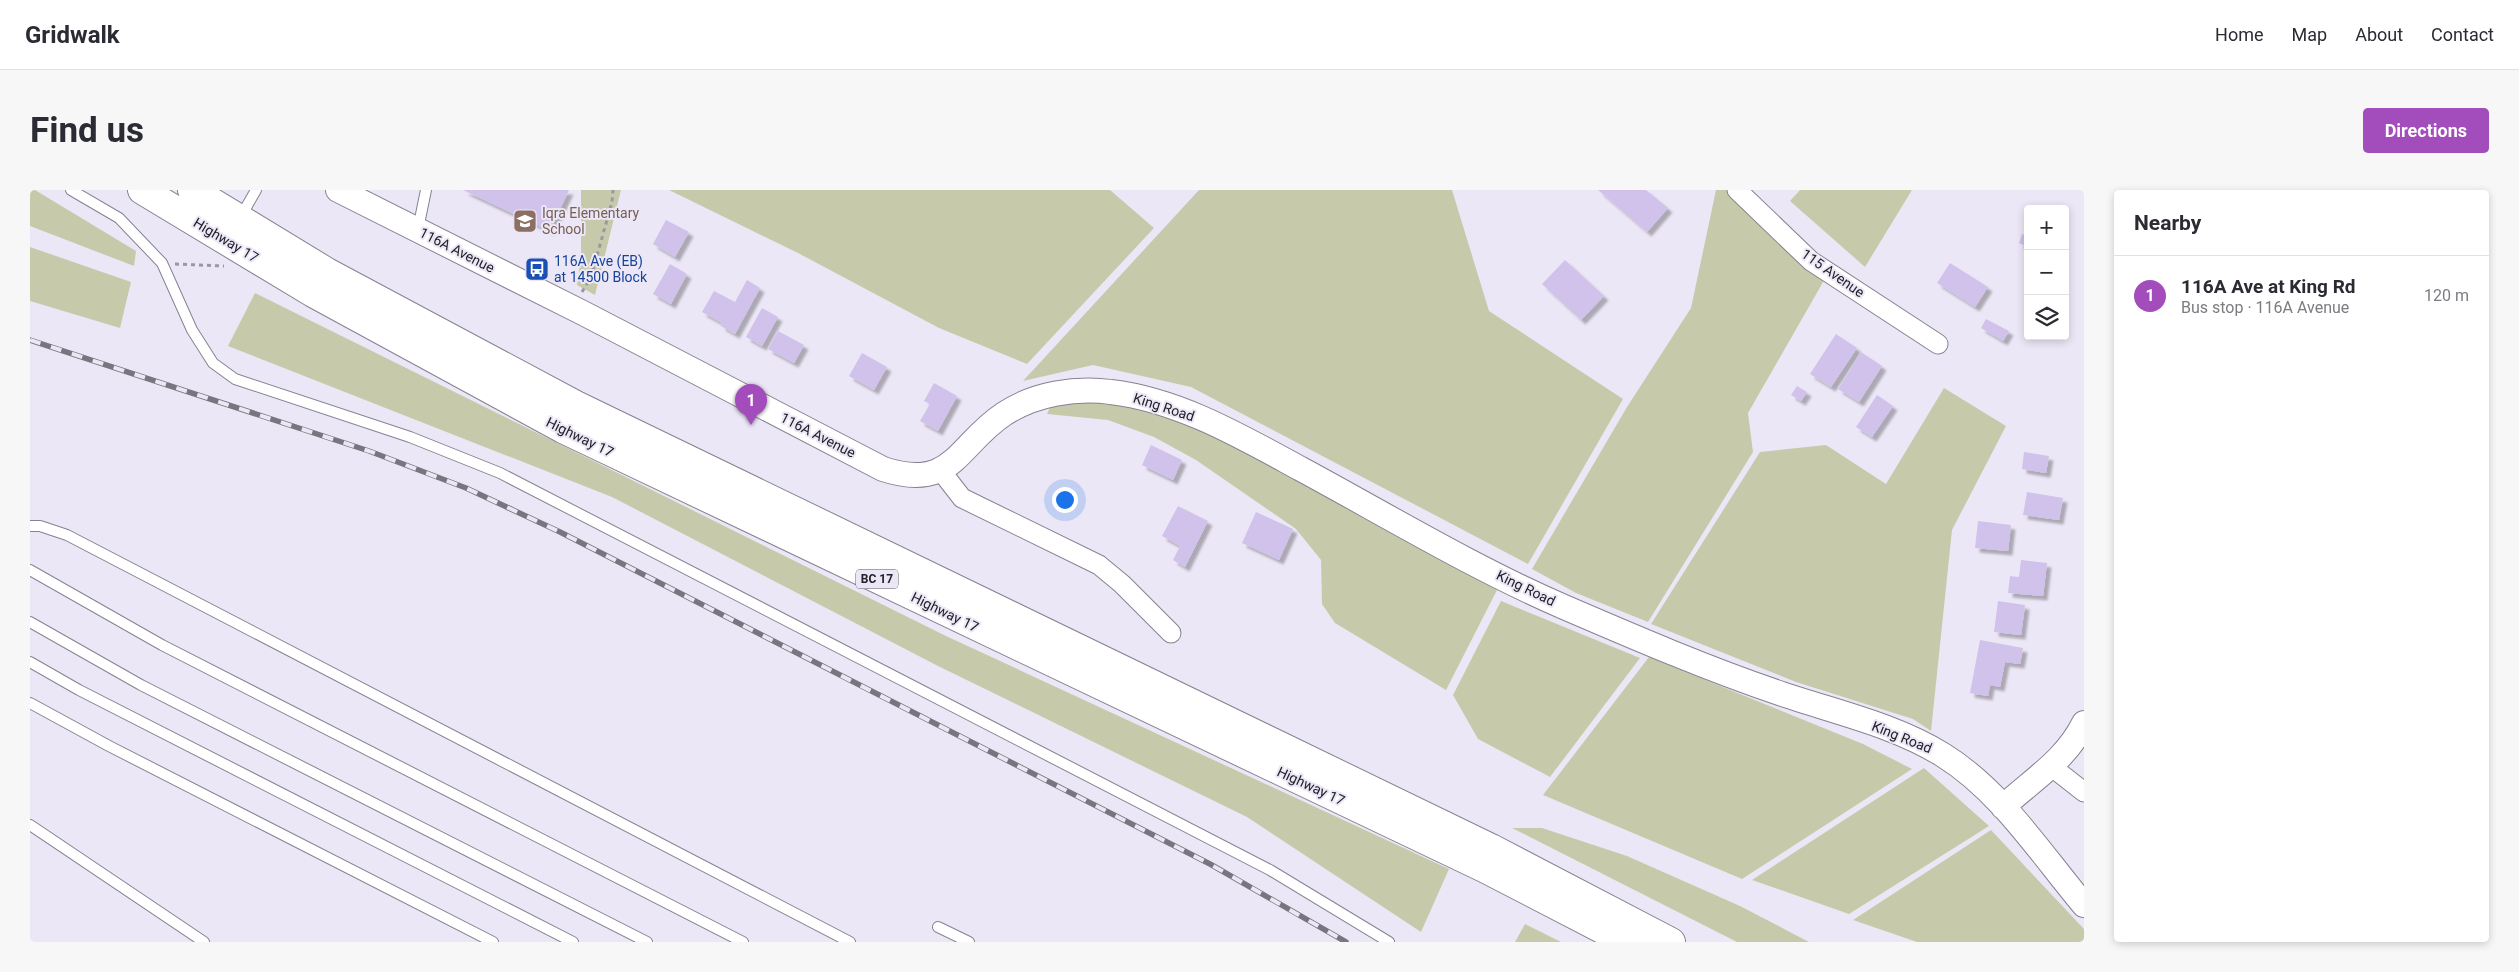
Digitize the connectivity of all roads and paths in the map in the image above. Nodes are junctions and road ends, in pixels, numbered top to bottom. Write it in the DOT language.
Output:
graph roads {
  1 [pos="71,190"];
  2 [pos="142,190"];
  3 [pos="192,190"];
  4 [pos="256,190"];
  5 [pos="338,190"];
  6 [pos="426,190"];
  7 [pos="613,190"];
  8 [pos="1737,190"];
  9 [pos="239,219"];
  10 [pos="418,230"];
  11 [pos="582,292"];
  12 [pos="1938,344"];
  13 [pos="941,471"];
  14 [pos="30,526"];
  15 [pos="30,570"];
  16 [pos="30,622"];
  17 [pos="1171,633"];
  18 [pos="30,662"];
  19 [pos="30,703"];
  20 [pos="2084,723"];
  21 [pos="2052,767"];
  22 [pos="2084,792"];
  23 [pos="2003,807"];
  24 [pos="30,825"];
  25 [pos="2084,906"];
  26 [pos="938,927"];
  27 [pos="204,942"];
  28 [pos="493,942"];
  29 [pos="573,942"];
  30 [pos="647,942"];
  31 [pos="743,942"];
  32 [pos="850,942"];
  33 [pos="969,942"];
  34 [pos="1389,942"];
  35 [pos="1626,942"];
  36 [pos="1671,942"];
  1 -- 34 [label="lane"];
  2 -- 35 [label="highway, Highway 17 / BC 17"];
  3 -- 9 [label="highway, Highway 17 / BC 17"];
  4 -- 9 [label="lane"];
  5 -- 10 [label="street, 116A Avenue"];
  6 -- 10 [label="lane"];
  7 -- 11 [label="path"];
  8 -- 12 [label="street, 115 Avenue"];
  9 -- 36 [label="highway, Highway 17 / BC 17"];
  10 -- 13 [label="street, 116A Avenue"];
  13 -- 17 [label="street"];
  13 -- 23 [label="street, King Road"];
  14 -- 32 [label="lane"];
  15 -- 31 [label="lane"];
  16 -- 30 [label="lane"];
  18 -- 29 [label="lane"];
  19 -- 28 [label="lane"];
  20 -- 21 [label="street"];
  21 -- 22 [label="street"];
  21 -- 23 [label="street"];
  23 -- 25 [label="street, King Road"];
  24 -- 27 [label="lane"];
  26 -- 33 [label="lane"];
}
